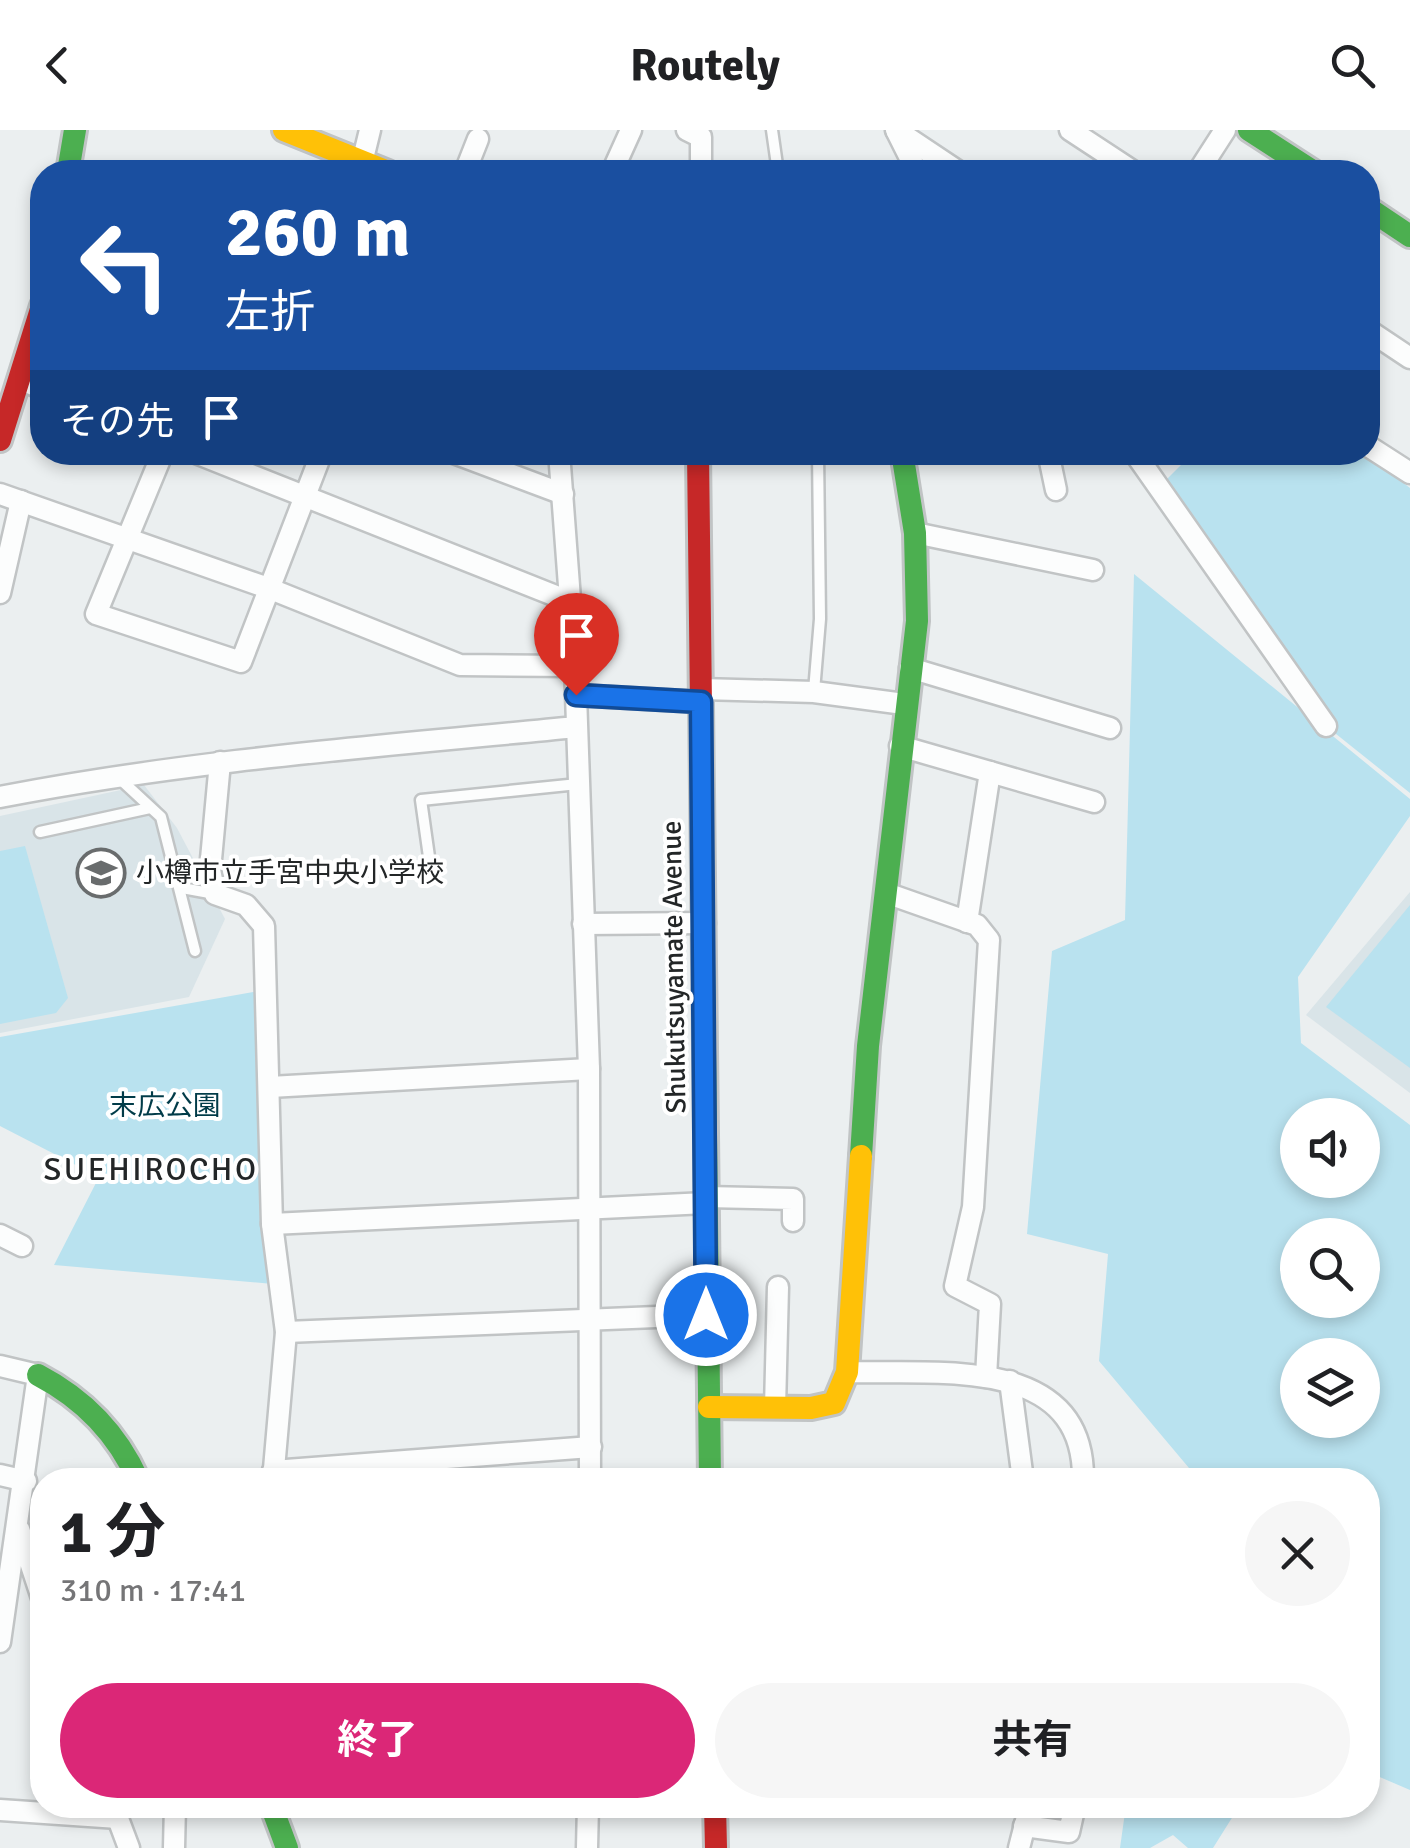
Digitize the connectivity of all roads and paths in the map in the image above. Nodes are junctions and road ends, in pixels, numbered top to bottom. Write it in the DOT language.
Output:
graph roads {
  1 [pos="75,130"];
  2 [pos="284,130"];
  3 [pos="370,130"];
  4 [pos="632,130"];
  5 [pos="687,130"];
  6 [pos="772,130"];
  7 [pos="1070,130"];
  8 [pos="1225,130"];
  9 [pos="1250,130"];
  10 [pos="478,139"];
  11 [pos="70,160"];
  12 [pos="347,160"];
  13 [pos="364,160"];
  14 [pos="470,160"];
  15 [pos="618,160"];
  16 [pos="701,160"];
  17 [pos="776,160"];
  18 [pos="911,160"];
  19 [pos="941,160"];
  20 [pos="1116,160"];
  21 [pos="1206,160"];
  22 [pos="1296,160"];
  23 [pos="1380,216"];
  24 [pos="1410,236"];
  25 [pos="1380,338"];
  26 [pos="1410,358"];
  27 [pos="30,388"];
  28 [pos="0,440"];
  29 [pos="1380,454"];
  30 [pos="158,465"];
  31 [pos="224,465"];
  32 [pos="317,465"];
  33 [pos="485,465"];
  34 [pos="560,465"];
  35 [pos="698,465"];
  36 [pos="818,465"];
  37 [pos="904,465"];
  38 [pos="1051,465"];
  39 [pos="1143,465"];
  40 [pos="1410,473"];
  41 [pos="1056,490"];
  42 [pos="0,494"];
  43 [pos="562,494"];
  44 [pos="304,499"];
  45 [pos="21,501"];
  46 [pos="915,533"];
  47 [pos="126,535"];
  48 [pos="1094,570"];
  49 [pos="268,588"];
  50 [pos="0,593"];
  51 [pos="571,602"];
  52 [pos="575,666"];
  53 [pos="910,668"];
  54 [pos="814,692"];
  55 [pos="576,695"];
  56 [pos="701,696"];
  57 [pos="904,704"];
  58 [pos="1326,726"];
  59 [pos="576,728"];
  60 [pos="1110,728"];
  61 [pos="900,746"];
  62 [pos="220,762"];
  63 [pos="990,772"];
  64 [pos="115,775"];
  65 [pos="578,784"];
  66 [pos="0,798"];
  67 [pos="1094,802"];
  68 [pos="150,808"];
  69 [pos="40,832"];
  70 [pos="431,871"];
  71 [pos="182,888"];
  72 [pos="886,893"];
  73 [pos="215,894"];
  74 [pos="968,922"];
  75 [pos="705,923"];
  76 [pos="583,924"];
  77 [pos="194,952"];
  78 [pos="589,1069"];
  79 [pos="270,1087"];
  80 [pos="706,1200"];
  81 [pos="591,1206"];
  82 [pos="793,1220"];
  83 [pos="272,1224"];
  84 [pos="0,1235"];
  85 [pos="22,1246"];
  86 [pos="778,1287"];
  87 [pos="706,1315"];
  88 [pos="589,1317"];
  89 [pos="286,1332"];
  90 [pos="0,1366"];
  91 [pos="847,1372"];
  92 [pos="38,1376"];
  93 [pos="986,1376"];
  94 [pos="1010,1381"];
  95 [pos="709,1407"];
  96 [pos="775,1408"];
  97 [pos="590,1447"];
  98 [pos="131,1468"];
  99 [pos="274,1468"];
  100 [pos="352,1468"];
  101 [pos="590,1468"];
  102 [pos="710,1468"];
  103 [pos="1021,1468"];
  104 [pos="1081,1468"];
  105 [pos="0,1475"];
  106 [pos="26,1481"];
  107 [pos="16,1522"];
  108 [pos="6,1562"];
  109 [pos="30,1563"];
  110 [pos="0,1642"];
  111 [pos="0,1810"];
  112 [pos="30,1810"];
  113 [pos="118,1818"];
  114 [pos="175,1818"];
  115 [pos="276,1818"];
  116 [pos="588,1818"];
  117 [pos="715,1818"];
  118 [pos="1026,1818"];
  119 [pos="1072,1818"];
  120 [pos="1024,1826"];
  121 [pos="129,1848"];
  122 [pos="174,1848"];
  123 [pos="287,1848"];
  124 [pos="588,1848"];
  125 [pos="716,1848"];
  126 [pos="1019,1848"];
  1 -- 11 [label="street"];
  2 -- 12 [label="street"];
  3 -- 13 [label="street"];
  4 -- 15 [label="street"];
  5 -- 16 [label="street"];
  6 -- 17 [label="lane"];
  7 -- 20 [label="street"];
  8 -- 21 [label="street"];
  9 -- 22 [label="street"];
  10 -- 14 [label="street"];
  18 -- 19 [label="street"];
  23 -- 24 [label="street"];
  25 -- 26 [label="street"];
  27 -- 28 [label="street"];
  29 -- 40 [label="street"];
  30 -- 47 [label="street"];
  31 -- 44 [label="street"];
  32 -- 44 [label="street"];
  33 -- 43 [label="street"];
  34 -- 43 [label="street"];
  35 -- 56 [label="street, Shukutsuyamate Avenue"];
  36 -- 54 [label="lane"];
  37 -- 46 [label="street"];
  38 -- 41 [label="street"];
  39 -- 58 [label="street"];
  42 -- 45 [label="street"];
  43 -- 51 [label="street"];
  44 -- 49 [label="street"];
  44 -- 51 [label="street"];
  45 -- 47 [label="street"];
  45 -- 50 [label="street"];
  46 -- 48 [label="street"];
  46 -- 53 [label="street"];
  47 -- 49 [label="street"];
  47 -- 49 [label="street"];
  49 -- 52 [label="street"];
  51 -- 52 [label="street"];
  52 -- 55 [label="street"];
  53 -- 57 [label="street"];
  53 -- 60 [label="street"];
  54 -- 56 [label="street"];
  54 -- 57 [label="street"];
  55 -- 56 [label="street"];
  55 -- 59 [label="street"];
  56 -- 75 [label="street, Shukutsuyamate Avenue"];
  57 -- 61 [label="street"];
  59 -- 62 [label="street"];
  59 -- 65 [label="street"];
  61 -- 63 [label="street"];
  61 -- 72 [label="street"];
  62 -- 64 [label="street"];
  62 -- 73 [label="street"];
  63 -- 67 [label="street"];
  63 -- 74 [label="street"];
  64 -- 66 [label="street"];
  64 -- 68 [label="lane"];
  65 -- 70 [label="lane"];
  65 -- 76 [label="street"];
  68 -- 69 [label="lane"];
  68 -- 71 [label="lane"];
  71 -- 73 [label="lane"];
  71 -- 77 [label="lane"];
  72 -- 74 [label="street"];
  72 -- 91 [label="street"];
  73 -- 79 [label="street"];
  74 -- 93 [label="street"];
  75 -- 76 [label="street"];
  75 -- 80 [label="street, Shukutsuyamate Avenue"];
  76 -- 78 [label="street"];
  78 -- 79 [label="street"];
  78 -- 81 [label="street"];
  79 -- 83 [label="street"];
  80 -- 81 [label="street"];
  80 -- 82 [label="street"];
  80 -- 87 [label="street, Shukutsuyamate Avenue"];
  81 -- 83 [label="street"];
  81 -- 88 [label="street"];
  83 -- 89 [label="street"];
  84 -- 85 [label="street"];
  86 -- 96 [label="street"];
  87 -- 88 [label="street"];
  87 -- 95 [label="street, Shukutsuyamate Avenue"];
  88 -- 89 [label="street"];
  88 -- 97 [label="street"];
  89 -- 99 [label="street"];
  90 -- 92 [label="street"];
  91 -- 93 [label="street"];
  91 -- 96 [label="street"];
  92 -- 98 [label="street"];
  92 -- 106 [label="street"];
  93 -- 94 [label="street"];
  94 -- 103 [label="street"];
  94 -- 104 [label="street"];
  95 -- 96 [label="street"];
  95 -- 102 [label="street, Shukutsuyamate Avenue"];
  97 -- 100 [label="street"];
  97 -- 101 [label="street"];
  105 -- 106 [label="street"];
  106 -- 107 [label="street"];
  107 -- 108 [label="street"];
  107 -- 109 [label="street"];
  108 -- 110 [label="street"];
  111 -- 112 [label="street"];
  113 -- 121 [label="street"];
  114 -- 122 [label="street"];
  115 -- 123 [label="street"];
  116 -- 124 [label="street"];
  117 -- 125 [label="street"];
  118 -- 120 [label="street"];
  119 -- 120 [label="street"];
  120 -- 126 [label="street"];
}
